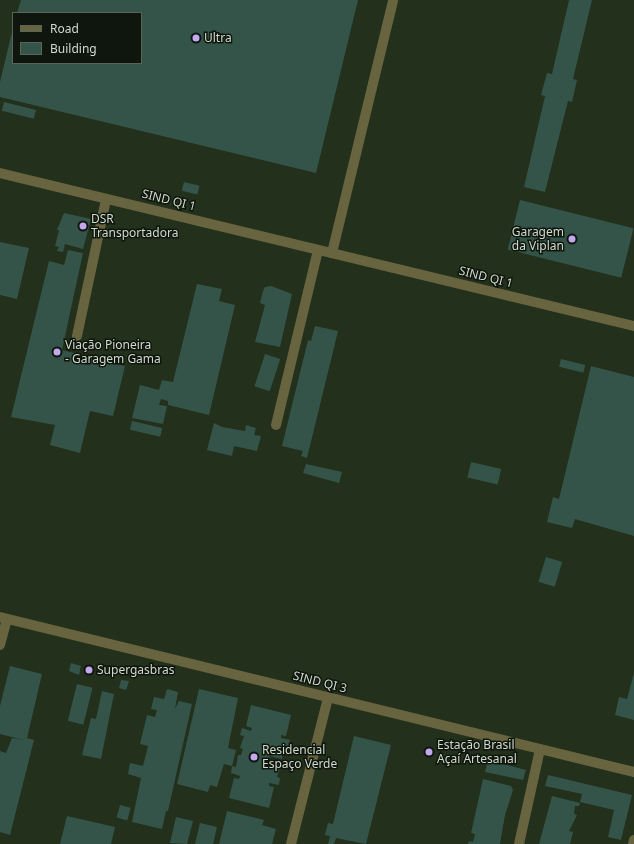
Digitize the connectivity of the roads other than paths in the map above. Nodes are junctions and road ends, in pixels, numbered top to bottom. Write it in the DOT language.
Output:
graph roads {
  1 [pos="393,0"];
  2 [pos="0,173"];
  3 [pos="106,199"];
  4 [pos="318,250"];
  5 [pos="332,253"];
  6 [pos="634,326"];
  7 [pos="77,336"];
  8 [pos="276,425"];
  9 [pos="3,618"];
  10 [pos="0,645"];
  11 [pos="328,698"];
  12 [pos="540,749"];
  13 [pos="634,772"];
  14 [pos="634,840"];
  15 [pos="291,844"];
  16 [pos="519,844"];
  17 [pos="633,844"];
  1 -- 5 [label="street"];
  2 -- 3 [label="street, SIND QI 1"];
  3 -- 4 [label="street, SIND QI 1"];
  3 -- 7 [label="street"];
  4 -- 5 [label="street, SIND QI 1"];
  4 -- 8 [label="street"];
  5 -- 6 [label="street, SIND QI 1"];
  9 -- 10 [label="street"];
  9 -- 11 [label="street, SIND QI 3"];
  11 -- 12 [label="street, SIND QI 3"];
  11 -- 15 [label="street"];
  12 -- 13 [label="street, SIND QI 3"];
  12 -- 16 [label="street"];
  14 -- 17 [label="street"];
}
